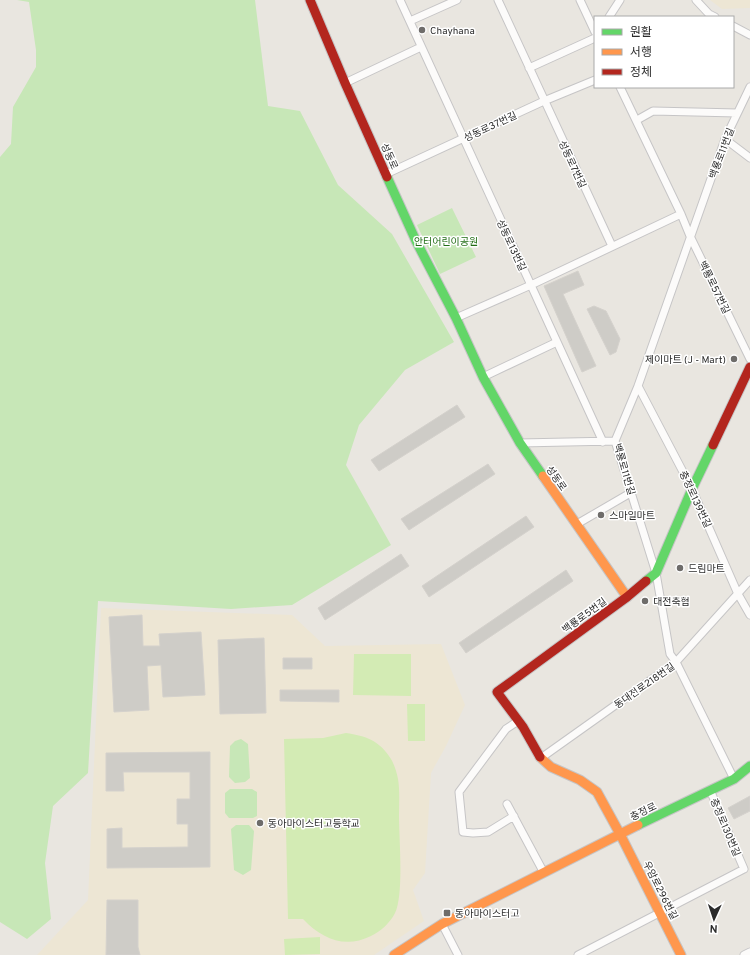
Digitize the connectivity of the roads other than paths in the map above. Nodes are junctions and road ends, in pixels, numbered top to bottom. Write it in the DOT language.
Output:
graph roads {
  1 [pos="310,0"];
  2 [pos="400,0"];
  3 [pos="457,0"];
  4 [pos="498,0"];
  5 [pos="580,0"];
  6 [pos="620,0"];
  7 [pos="696,0"];
  8 [pos="610,16"];
  9 [pos="710,16"];
  10 [pos="410,22"];
  11 [pos="734,27"];
  12 [pos="594,30"];
  13 [pos="750,35"];
  14 [pos="594,38"];
  15 [pos="422,48"];
  16 [pos="529,68"];
  17 [pos="594,80"];
  18 [pos="345,83"];
  19 [pos="750,87"];
  20 [pos="621,88"];
  21 [pos="544,101"];
  22 [pos="737,113"];
  23 [pos="637,120"];
  24 [pos="464,139"];
  25 [pos="725,139"];
  26 [pos="750,158"];
  27 [pos="386,174"];
  28 [pos="681,214"];
  29 [pos="690,236"];
  30 [pos="612,246"];
  31 [pos="531,285"];
  32 [pos="456,318"];
  33 [pos="557,342"];
  34 [pos="750,359"];
  35 [pos="750,367"];
  36 [pos="483,377"];
  37 [pos="638,386"];
  38 [pos="616,441"];
  39 [pos="603,442"];
  40 [pos="520,443"];
  41 [pos="692,489"];
  42 [pos="632,492"];
  43 [pos="577,524"];
  44 [pos="656,573"];
  45 [pos="750,580"];
  46 [pos="738,594"];
  47 [pos="627,597"];
  48 [pos="750,615"];
  49 [pos="676,662"];
  50 [pos="518,721"];
  51 [pos="541,758"];
  52 [pos="750,766"];
  53 [pos="734,779"];
  54 [pos="710,790"];
  55 [pos="507,804"];
  56 [pos="514,816"];
  57 [pos="620,834"];
  58 [pos="747,871"];
  59 [pos="544,873"];
  60 [pos="660,913"];
  61 [pos="442,924"];
  62 [pos="750,952"];
  63 [pos="394,955"];
  64 [pos="458,955"];
  65 [pos="578,955"];
  66 [pos="682,955"];
  67 [pos="744,955"];
  1 -- 18 [label="street, 성동로"];
  2 -- 10 [label="street, 성동로13번길"];
  3 -- 10 [label="street"];
  4 -- 16 [label="street, 성동로7번길"];
  5 -- 12 [label="street"];
  6 -- 8 [label="street"];
  7 -- 9 [label="street"];
  10 -- 15 [label="street, 성동로13번길"];
  11 -- 13 [label="street"];
  14 -- 16 [label="street"];
  15 -- 18 [label="street"];
  15 -- 24 [label="street, 성동로13번길"];
  16 -- 21 [label="street, 성동로7번길"];
  17 -- 21 [label="street, 성동로37번길"];
  18 -- 27 [label="street, 성동로"];
  19 -- 22 [label="street, 백룡로11번길"];
  20 -- 23 [label="street, 백룡로57번길"];
  21 -- 24 [label="street, 성동로37번길"];
  21 -- 30 [label="street, 성동로7번길"];
  22 -- 23 [label="street, 백룡로11번길"];
  22 -- 25 [label="street, 백룡로11번길"];
  23 -- 28 [label="street, 백룡로57번길"];
  24 -- 27 [label="street, 성동로37번길"];
  24 -- 31 [label="street, 성동로13번길"];
  25 -- 26 [label="street"];
  25 -- 29 [label="street, 백룡로11번길"];
  27 -- 32 [label="street, 성동로"];
  28 -- 29 [label="street, 백룡로57번길"];
  28 -- 30 [label="street"];
  29 -- 34 [label="street, 백룡로57번길"];
  29 -- 37 [label="street, 백룡로11번길"];
  30 -- 31 [label="street"];
  31 -- 32 [label="street"];
  31 -- 33 [label="street, 성동로13번길"];
  32 -- 36 [label="street, 성동로"];
  33 -- 36 [label="street"];
  33 -- 39 [label="street, 성동로13번길"];
  35 -- 41 [label="street, 백룡로5번길"];
  36 -- 40 [label="street, 성동로"];
  37 -- 38 [label="street, 백룡로11번길"];
  37 -- 41 [label="street, 충정로139번길"];
  38 -- 39 [label="street"];
  38 -- 42 [label="street, 백룡로11번길"];
  39 -- 40 [label="street"];
  40 -- 43 [label="street, 성동로"];
  41 -- 44 [label="street, 백룡로5번길"];
  41 -- 46 [label="street, 충정로139번길"];
  42 -- 43 [label="street"];
  42 -- 44 [label="street, 백룡로11번길"];
  43 -- 47 [label="street, 성동로"];
  44 -- 47 [label="street, 백룡로5번길"];
  44 -- 49 [label="street, 백룡로11번길"];
  45 -- 46 [label="street, 동대전로218번길"];
  46 -- 48 [label="street, 충정로139번길"];
  46 -- 49 [label="street, 동대전로218번길"];
  47 -- 50 [label="street, 백룡로5번길"];
  49 -- 51 [label="street, 동대전로218번길"];
  49 -- 53 [label="street, 백룡로11번길"];
  50 -- 51 [label="street, 백룡로5번길"];
  50 -- 56 [label="street"];
  51 -- 57 [label="street, 백룡로5번길"];
  52 -- 53 [label="street, 충정로"];
  53 -- 54 [label="street, 충정로"];
  54 -- 57 [label="street, 충정로"];
  54 -- 58 [label="street, 충정로130번길"];
  55 -- 56 [label="street"];
  56 -- 59 [label="street"];
  57 -- 59 [label="street, 충정로"];
  57 -- 60 [label="street, 우암로296번길"];
  58 -- 60 [label="street, 충정로130번길"];
  59 -- 61 [label="street, 충정로"];
  60 -- 65 [label="street, 충정로130번길"];
  60 -- 66 [label="street, 우암로296번길"];
  61 -- 63 [label="street, 충정로"];
  61 -- 64 [label="street"];
  62 -- 67 [label="street"];
}
